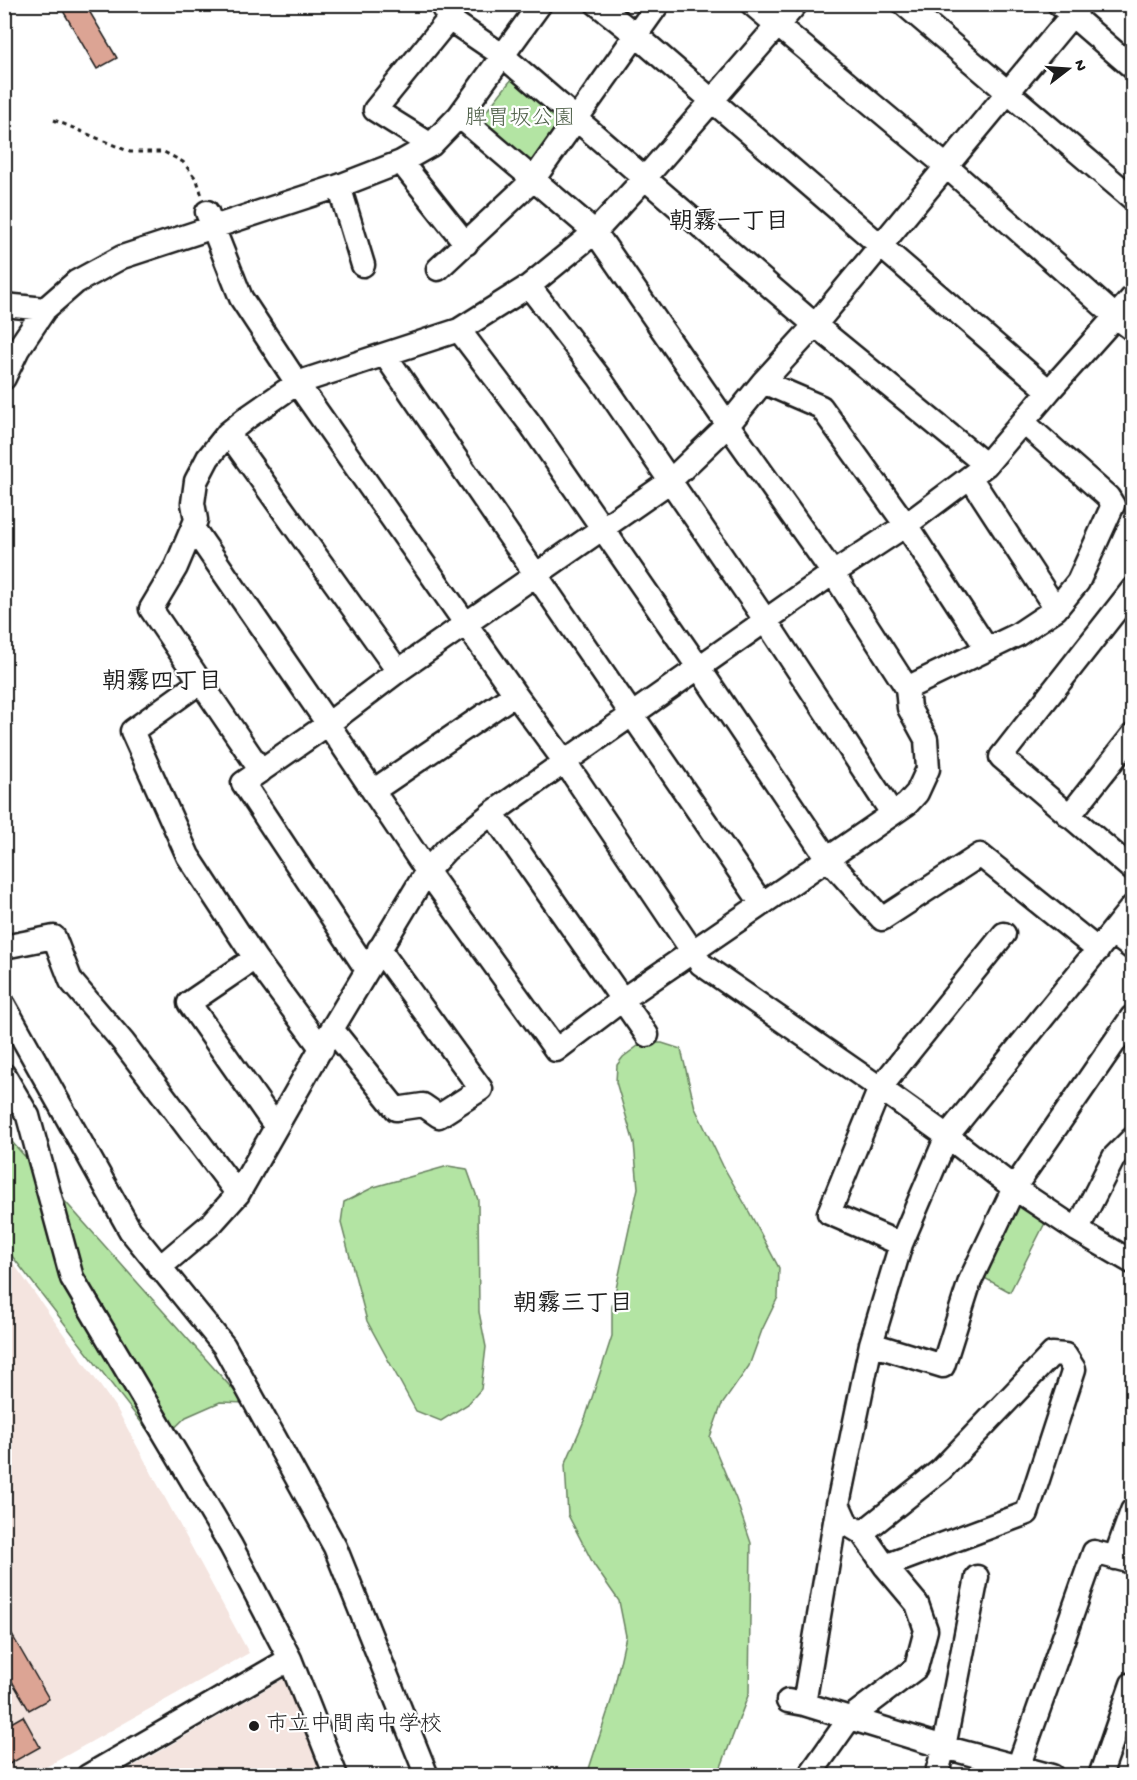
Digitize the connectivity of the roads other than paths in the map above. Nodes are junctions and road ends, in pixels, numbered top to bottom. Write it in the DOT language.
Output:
graph roads {
  1 [pos="540,4"];
  2 [pos="597,4"];
  3 [pos="658,4"];
  4 [pos="752,4"];
  5 [pos="796,4"];
  6 [pos="903,4"];
  7 [pos="1071,8"];
  8 [pos="445,12"];
  9 [pos="777,26"];
  10 [pos="636,35"];
  11 [pos="502,56"];
  12 [pos="1132,67"];
  13 [pos="1008,92"];
  14 [pos="712,101"];
  15 [pos="459,116"];
  16 [pos="576,120"];
  17 [pos="430,145"];
  18 [pos="401,162"];
  19 [pos="946,166"];
  20 [pos="645,178"];
  21 [pos="533,180"];
  22 [pos="339,186"];
  23 [pos="1132,198"];
  24 [pos="210,220"];
  25 [pos="595,232"];
  26 [pos="466,244"];
  27 [pos="881,247"];
  28 [pos="363,265"];
  29 [pos="438,269"];
  30 [pos="529,286"];
  31 [pos="1132,297"];
  32 [pos="4,305"];
  33 [pos="45,309"];
  34 [pos="1124,323"];
  35 [pos="815,325"];
  36 [pos="459,330"];
  37 [pos="384,355"];
  38 [pos="4,378"];
  39 [pos="763,382"];
  40 [pos="297,383"];
  41 [pos="1049,390"];
  42 [pos="1023,422"];
  43 [pos="728,425"];
  44 [pos="228,433"];
  45 [pos="978,471"];
  46 [pos="669,482"];
  47 [pos="906,525"];
  48 [pos="193,528"];
  49 [pos="602,530"];
  50 [pos="833,573"];
  51 [pos="535,576"];
  52 [pos="1132,590"];
  53 [pos="1056,609"];
  54 [pos="766,621"];
  55 [pos="466,623"];
  56 [pos="987,649"];
  57 [pos="699,668"];
  58 [pos="398,671"];
  59 [pos="200,682"];
  60 [pos="907,688"];
  61 [pos="515,694"];
  62 [pos="633,715"];
  63 [pos="328,724"];
  64 [pos="1132,736"];
  65 [pos="565,762"];
  66 [pos="261,771"];
  67 [pos="373,791"];
  68 [pos="492,813"];
  69 [pos="892,813"];
  70 [pos="1069,816"];
  71 [pos="827,858"];
  72 [pos="1132,868"];
  73 [pos="427,871"];
  74 [pos="762,904"];
  75 [pos="1132,907"];
  76 [pos="1004,933"];
  77 [pos="1105,941"];
  78 [pos="4,947"];
  79 [pos="1132,948"];
  80 [pos="380,949"];
  81 [pos="693,953"];
  82 [pos="255,958"];
  83 [pos="367,970"];
  84 [pos="622,1000"];
  85 [pos="4,1005"];
  86 [pos="1132,1017"];
  87 [pos="647,1035"];
  88 [pos="327,1039"];
  89 [pos="4,1075"];
  90 [pos="880,1088"];
  91 [pos="276,1127"];
  92 [pos="947,1136"];
  93 [pos="1132,1139"];
  94 [pos="1014,1188"];
  95 [pos="238,1194"];
  96 [pos="1077,1230"];
  97 [pos="901,1244"];
  98 [pos="1132,1262"];
  99 [pos="159,1268"];
  100 [pos="871,1344"];
  101 [pos="838,1504"];
  102 [pos="1132,1511"];
  103 [pos="862,1533"];
  104 [pos="1124,1560"];
  105 [pos="885,1566"];
  106 [pos="977,1577"];
  107 [pos="290,1659"];
  108 [pos="1132,1684"];
  109 [pos="850,1718"];
  110 [pos="944,1747"];
  111 [pos="1016,1772"];
  112 [pos="88,1776"];
  113 [pos="336,1776"];
  114 [pos="427,1776"];
  115 [pos="809,1776"];
  116 [pos="936,1776"];
  117 [pos="1052,1776"];
  118 [pos="1100,1776"];
  1 -- 11 [label="street"];
  2 -- 10 [label="street"];
  3 -- 10 [label="street"];
  4 -- 9 [label="street"];
  5 -- 9 [label="street"];
  6 -- 13 [label="street"];
  7 -- 12 [label="street"];
  7 -- 13 [label="street"];
  8 -- 11 [label="street"];
  8 -- 17 [label="street"];
  9 -- 14 [label="street"];
  9 -- 19 [label="street"];
  10 -- 14 [label="street"];
  10 -- 16 [label="street"];
  11 -- 15 [label="street"];
  11 -- 16 [label="street"];
  13 -- 19 [label="street"];
  13 -- 23 [label="street"];
  14 -- 20 [label="street"];
  14 -- 27 [label="street"];
  15 -- 17 [label="street"];
  15 -- 21 [label="street"];
  16 -- 20 [label="street"];
  16 -- 21 [label="street"];
  17 -- 18 [label="street"];
  18 -- 22 [label="street"];
  18 -- 26 [label="street"];
  19 -- 27 [label="street"];
  19 -- 34 [label="street"];
  20 -- 25 [label="street"];
  20 -- 35 [label="street"];
  21 -- 25 [label="street"];
  21 -- 26 [label="street"];
  22 -- 24 [label="street"];
  22 -- 28 [label="street"];
  24 -- 33 [label="street"];
  24 -- 40 [label="street"];
  25 -- 30 [label="street"];
  25 -- 43 [label="street"];
  26 -- 29 [label="street"];
  27 -- 35 [label="street"];
  27 -- 41 [label="street"];
  30 -- 36 [label="street"];
  30 -- 46 [label="street"];
  31 -- 34 [label="street"];
  32 -- 33 [label="street"];
  33 -- 38 [label="street"];
  34 -- 41 [label="street"];
  35 -- 39 [label="street"];
  35 -- 45 [label="street"];
  36 -- 37 [label="street"];
  36 -- 49 [label="street"];
  37 -- 40 [label="street"];
  37 -- 51 [label="street"];
  39 -- 43 [label="street"];
  39 -- 47 [label="street"];
  40 -- 44 [label="street"];
  40 -- 55 [label="street"];
  41 -- 42 [label="street"];
  42 -- 45 [label="street"];
  42 -- 53 [label="street"];
  43 -- 46 [label="street"];
  43 -- 50 [label="street"];
  44 -- 48 [label="street"];
  44 -- 58 [label="street"];
  45 -- 47 [label="street"];
  45 -- 53 [label="street"];
  46 -- 49 [label="street"];
  46 -- 54 [label="street"];
  47 -- 50 [label="street"];
  47 -- 56 [label="street"];
  48 -- 59 [label="street"];
  48 -- 63 [label="street"];
  49 -- 51 [label="street"];
  49 -- 57 [label="street"];
  50 -- 54 [label="street"];
  50 -- 60 [label="street"];
  51 -- 55 [label="street"];
  51 -- 62 [label="street"];
  52 -- 70 [label="street"];
  53 -- 56 [label="street"];
  54 -- 57 [label="street"];
  54 -- 69 [label="street"];
  55 -- 58 [label="street"];
  55 -- 61 [label="street"];
  56 -- 60 [label="street"];
  57 -- 62 [label="street"];
  57 -- 71 [label="street"];
  58 -- 63 [label="street"];
  59 -- 66 [label="street"];
  59 -- 82 [label="street"];
  60 -- 69 [label="street"];
  61 -- 65 [label="street"];
  61 -- 67 [label="street"];
  62 -- 65 [label="street"];
  62 -- 74 [label="street"];
  63 -- 66 [label="street"];
  63 -- 67 [label="street"];
  64 -- 70 [label="street"];
  65 -- 68 [label="street"];
  65 -- 81 [label="street"];
  66 -- 83 [label="street"];
  67 -- 73 [label="street"];
  68 -- 73 [label="street"];
  68 -- 84 [label="street"];
  69 -- 71 [label="street"];
  70 -- 72 [label="street"];
  71 -- 74 [label="street"];
  71 -- 77 [label="street"];
  73 -- 80 [label="street"];
  73 -- 84 [label="street"];
  74 -- 81 [label="street"];
  75 -- 77 [label="street"];
  76 -- 90 [label="street"];
  77 -- 79 [label="street"];
  77 -- 92 [label="street"];
  78 -- 95 [label="street"];
  80 -- 83 [label="street"];
  80 -- 88 [label="street"];
  81 -- 84 [label="street"];
  81 -- 90 [label="street"];
  82 -- 88 [label="street"];
  82 -- 91 [label="street"];
  83 -- 88 [label="street"];
  84 -- 87 [label="street"];
  85 -- 99 [label="street"];
  86 -- 94 [label="street"];
  88 -- 91 [label="street"];
  89 -- 107 [label="street"];
  90 -- 92 [label="street"];
  90 -- 97 [label="street"];
  91 -- 95 [label="street"];
  92 -- 94 [label="street"];
  92 -- 97 [label="street"];
  93 -- 96 [label="street"];
  94 -- 96 [label="street"];
  94 -- 100 [label="street"];
  95 -- 99 [label="street"];
  96 -- 98 [label="street"];
  97 -- 100 [label="street"];
  99 -- 114 [label="street"];
  100 -- 101 [label="street"];
  101 -- 103 [label="street"];
  101 -- 109 [label="street"];
  102 -- 104 [label="street"];
  103 -- 105 [label="street"];
  103 -- 105 [label="street"];
  104 -- 111 [label="street"];
  105 -- 109 [label="street"];
  106 -- 110 [label="street"];
  107 -- 112 [label="street"];
  107 -- 113 [label="street"];
  108 -- 118 [label="street"];
  109 -- 110 [label="street"];
  109 -- 115 [label="street"];
  110 -- 111 [label="street"];
  110 -- 116 [label="street"];
  111 -- 117 [label="street"];
}
